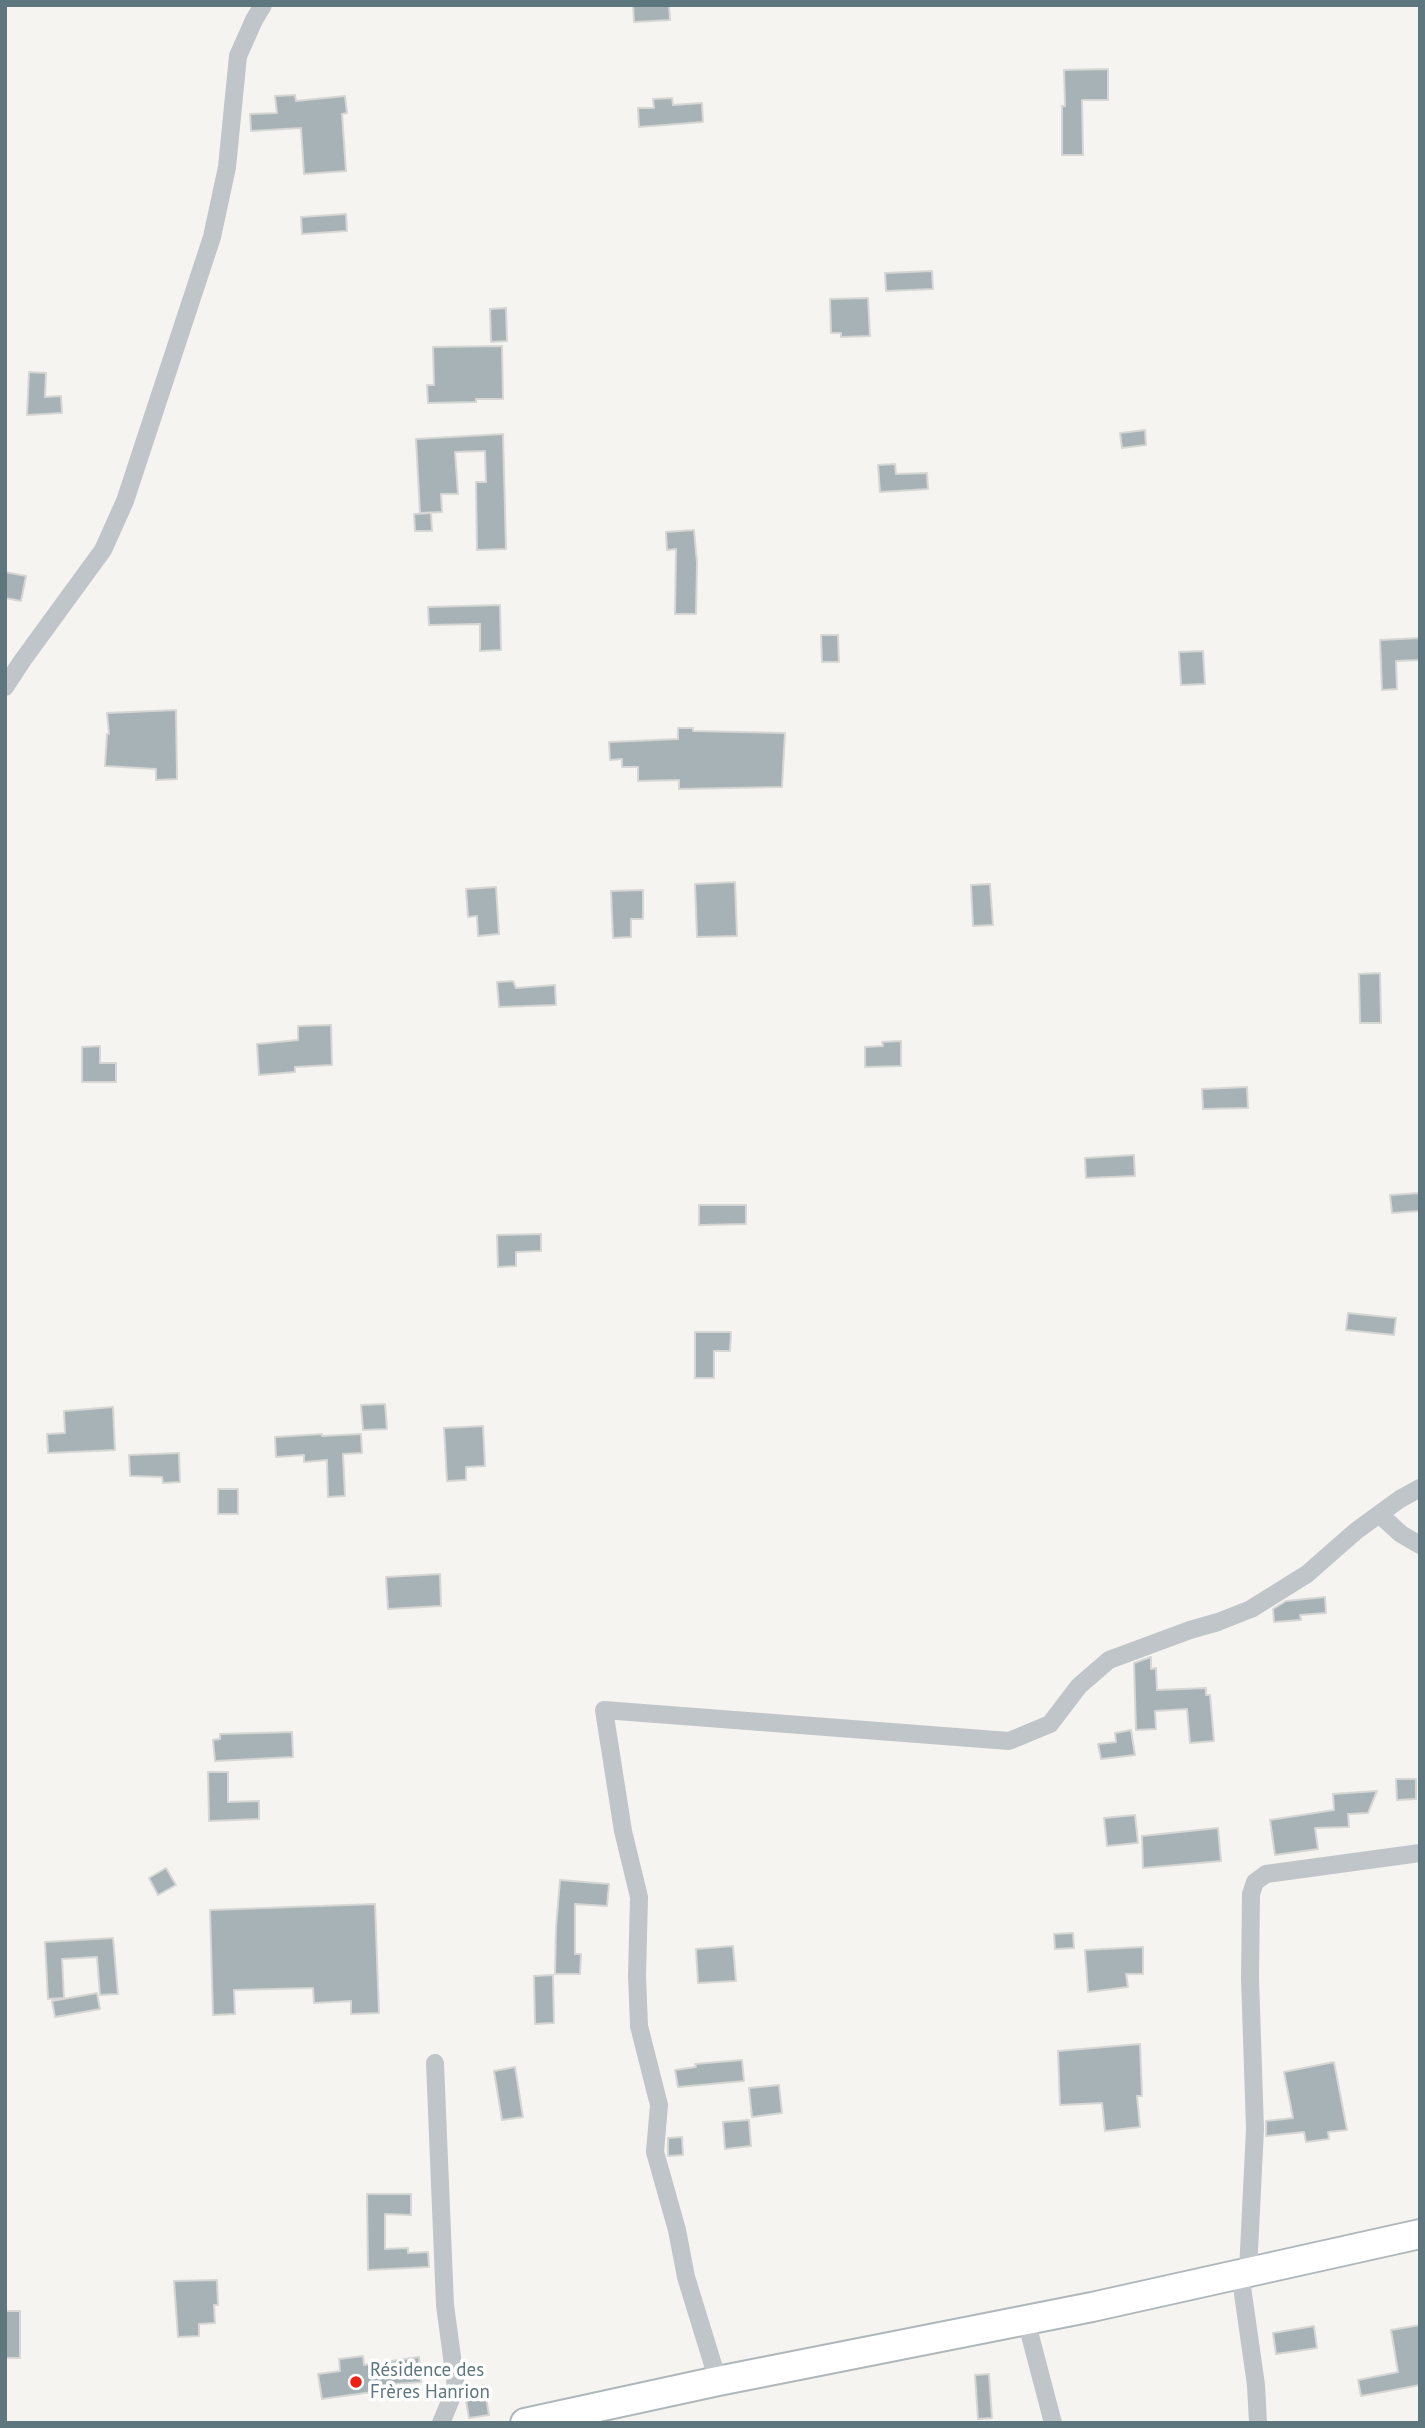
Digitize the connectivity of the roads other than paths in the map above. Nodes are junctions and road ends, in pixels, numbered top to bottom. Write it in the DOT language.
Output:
graph roads {
  1 [pos="263,5"];
  2 [pos="5,687"];
  3 [pos="1420,1489"];
  4 [pos="1379,1514"];
  5 [pos="1420,1545"];
  6 [pos="1420,1853"];
  7 [pos="435,2063"];
  8 [pos="1420,2234"];
  9 [pos="1244,2272"];
  10 [pos="1026,2320"];
  11 [pos="718,2381"];
  12 [pos="441,2423"];
  13 [pos="525,2423"];
  14 [pos="1053,2423"];
  15 [pos="1258,2423"];
  1 -- 2 [label="street"];
  3 -- 4 [label="street"];
  4 -- 5 [label="street"];
  4 -- 11 [label="street"];
  6 -- 9 [label="street"];
  7 -- 12 [label="street"];
  8 -- 9 [label="main road"];
  9 -- 10 [label="main road"];
  9 -- 15 [label="street"];
  10 -- 11 [label="main road"];
  10 -- 14 [label="street"];
  11 -- 13 [label="main road"];
}
